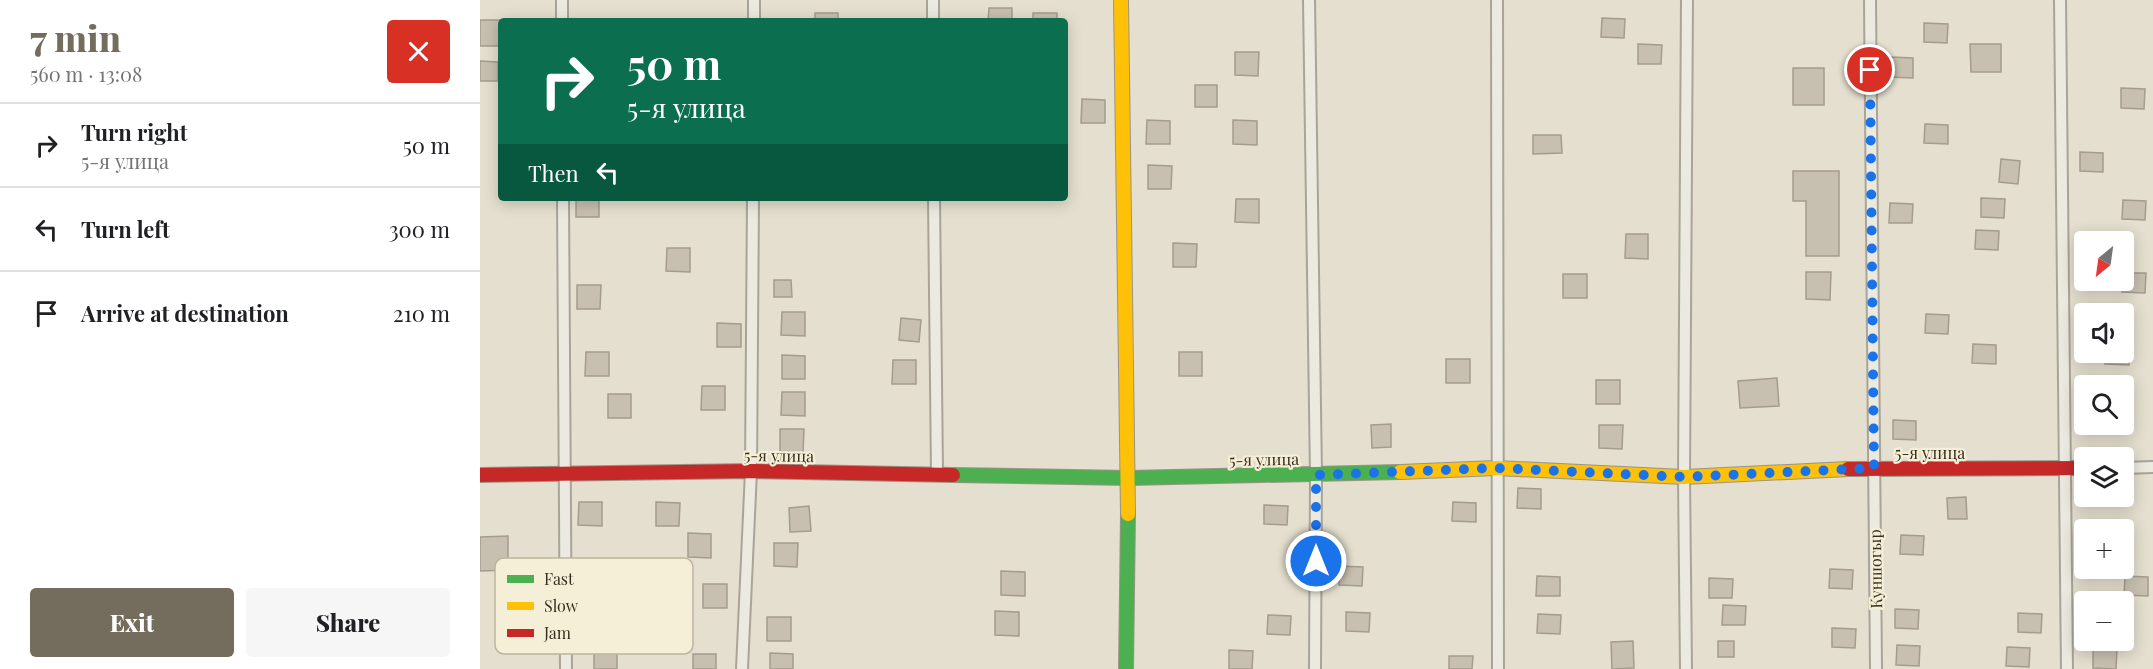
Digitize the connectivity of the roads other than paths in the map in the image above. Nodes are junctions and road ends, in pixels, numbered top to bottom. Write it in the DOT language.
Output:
graph roads {
  1 [pos="562,0"];
  2 [pos="754,0"];
  3 [pos="933,0"];
  4 [pos="1121,0"];
  5 [pos="1309,0"];
  6 [pos="1497,0"];
  7 [pos="1687,0"];
  8 [pos="1870,0"];
  9 [pos="2060,0"];
  10 [pos="562,18"];
  11 [pos="754,18"];
  12 [pos="933,18"];
  13 [pos="563,201"];
  14 [pos="753,201"];
  15 [pos="934,201"];
  16 [pos="2153,467"];
  17 [pos="1496,468"];
  18 [pos="1874,468"];
  19 [pos="2066,468"];
  20 [pos="2074,468"];
  21 [pos="2134,468"];
  22 [pos="751,471"];
  23 [pos="937,474"];
  24 [pos="480,475"];
  25 [pos="564,475"];
  26 [pos="1316,475"];
  27 [pos="1684,477"];
  28 [pos="1129,478"];
  29 [pos="565,558"];
  30 [pos="566,654"];
  31 [pos="566,669"];
  32 [pos="742,669"];
  33 [pos="1126,669"];
  34 [pos="1316,669"];
  35 [pos="1498,669"];
  36 [pos="1686,669"];
  37 [pos="1876,669"];
  38 [pos="2067,669"];
  1 -- 10 [label="street"];
  2 -- 11 [label="street"];
  3 -- 12 [label="street"];
  4 -- 28 [label="street"];
  5 -- 26 [label="street"];
  6 -- 17 [label="street"];
  7 -- 27 [label="street"];
  8 -- 18 [label="street, Куншогыр"];
  9 -- 19 [label="street"];
  13 -- 25 [label="street"];
  14 -- 22 [label="street"];
  15 -- 23 [label="street"];
  16 -- 21 [label="street"];
  17 -- 26 [label="street, 5-я улица"];
  17 -- 27 [label="street, 5-я улица"];
  17 -- 35 [label="street"];
  18 -- 19 [label="street, 5-я улица"];
  18 -- 27 [label="street, 5-я улица"];
  18 -- 37 [label="street, Куншогыр"];
  19 -- 20 [label="street, 5-я улица"];
  19 -- 38 [label="street"];
  22 -- 23 [label="street, 5-я улица"];
  22 -- 25 [label="street, 5-я улица"];
  22 -- 32 [label="street"];
  23 -- 28 [label="street, 5-я улица"];
  24 -- 25 [label="street, 5-я улица"];
  25 -- 29 [label="street"];
  26 -- 28 [label="street, 5-я улица"];
  26 -- 34 [label="street"];
  27 -- 36 [label="street"];
  28 -- 33 [label="street"];
  30 -- 31 [label="street"];
}
